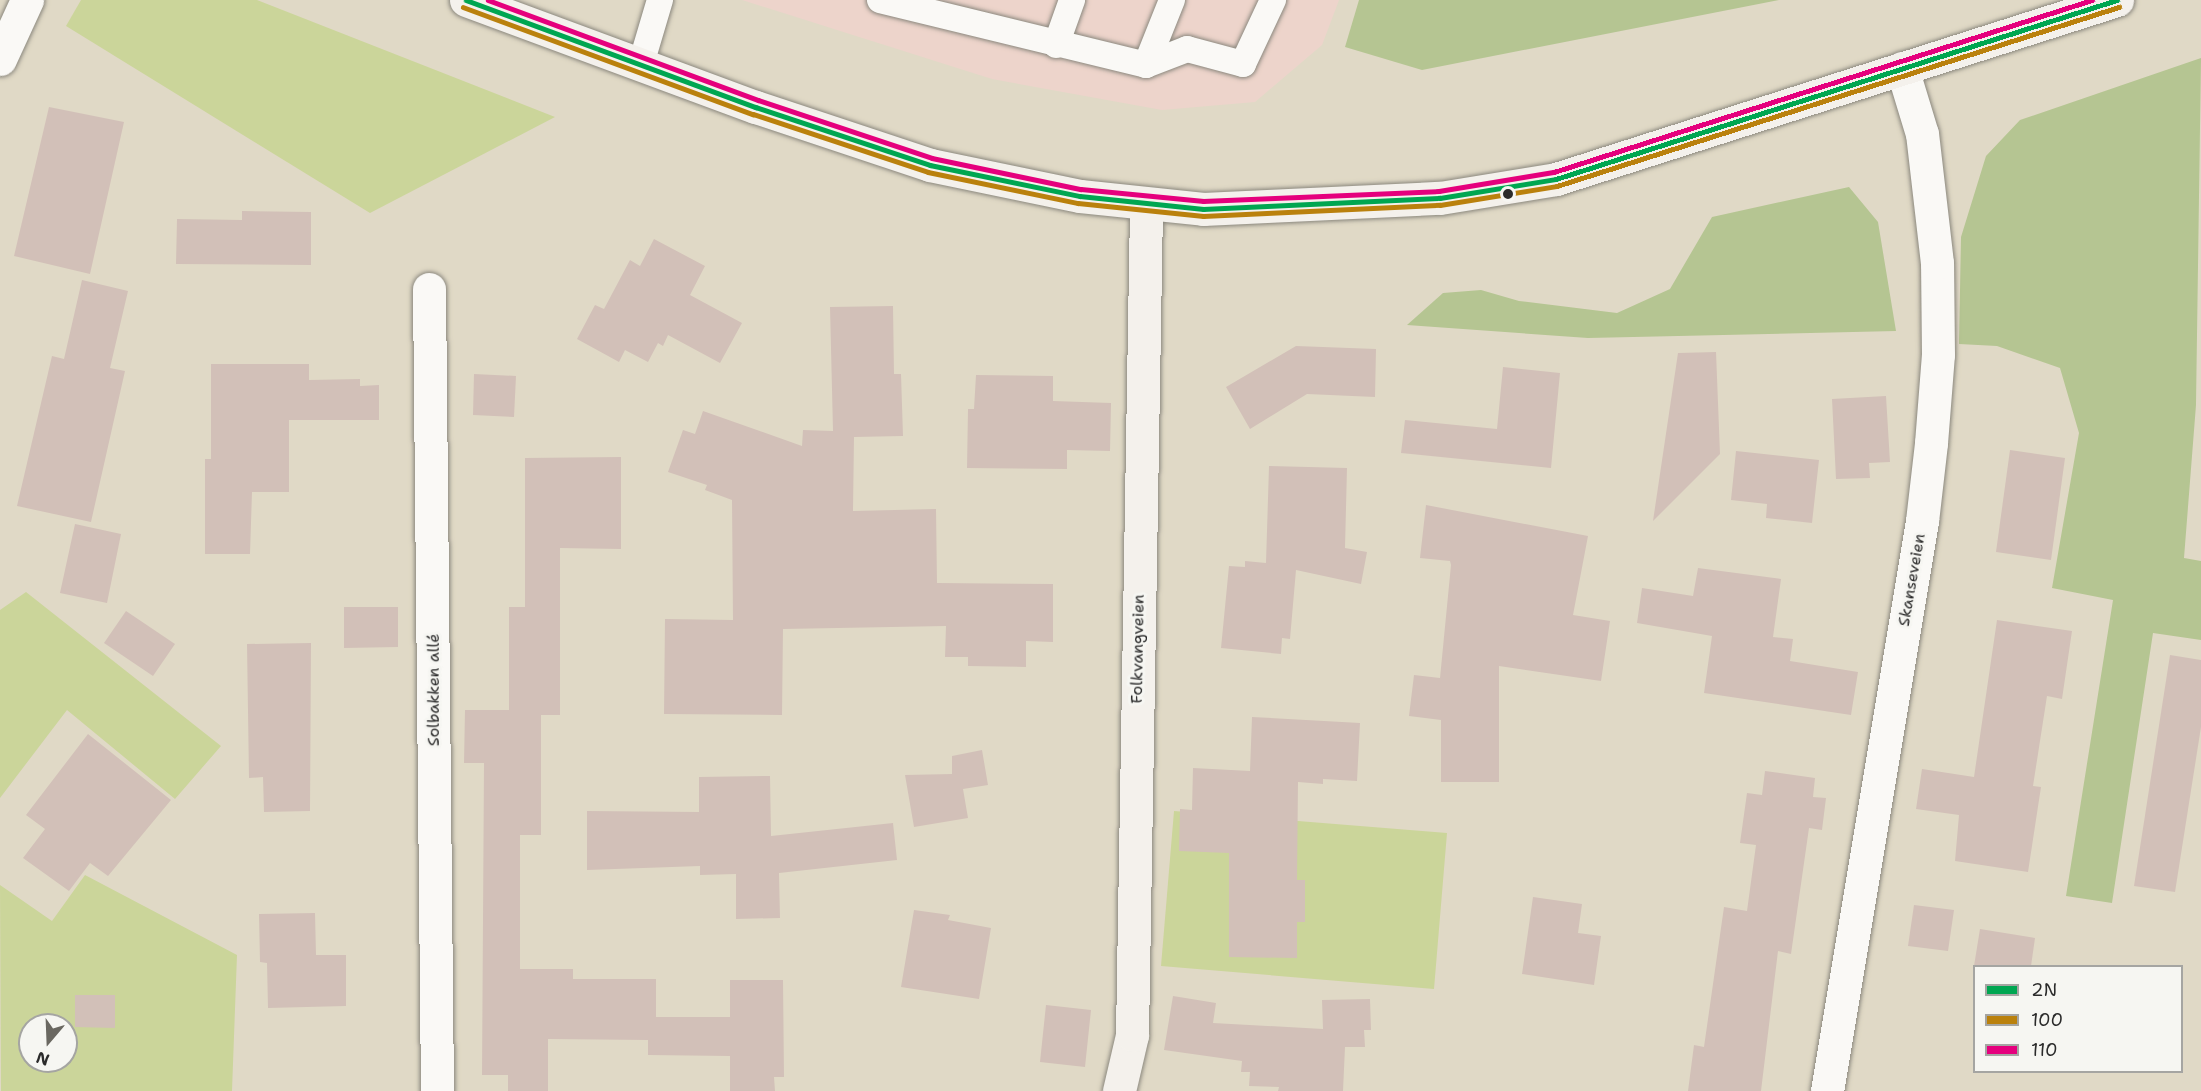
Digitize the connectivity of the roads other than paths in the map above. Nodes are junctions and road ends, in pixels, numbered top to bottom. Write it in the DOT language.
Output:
graph roads {
  1 [pos="27,0"];
  2 [pos="466,0"];
  3 [pos="660,0"];
  4 [pos="880,0"];
  5 [pos="1072,0"];
  6 [pos="1172,0"];
  7 [pos="1273,0"];
  8 [pos="2117,0"];
  9 [pos="1056,45"];
  10 [pos="0,59"];
  11 [pos="641,64"];
  12 [pos="1146,65"];
  13 [pos="1902,68"];
  14 [pos="1146,206"];
  15 [pos="429,289"];
  16 [pos="437,1091"];
  17 [pos="1119,1091"];
  18 [pos="1827,1091"];
  1 -- 10 [label="street"];
  2 -- 11 [label="main road"];
  3 -- 11 [label="lane"];
  4 -- 9 [label="lane"];
  5 -- 9 [label="lane"];
  6 -- 12 [label="lane"];
  7 -- 12 [label="lane"];
  8 -- 13 [label="main road"];
  9 -- 12 [label="lane"];
  11 -- 14 [label="main road"];
  13 -- 14 [label="main road"];
  13 -- 18 [label="street, Skanseveien"];
  14 -- 17 [label="main road, Folkvangveien"];
  15 -- 16 [label="street, Solbakken allé"];
}
